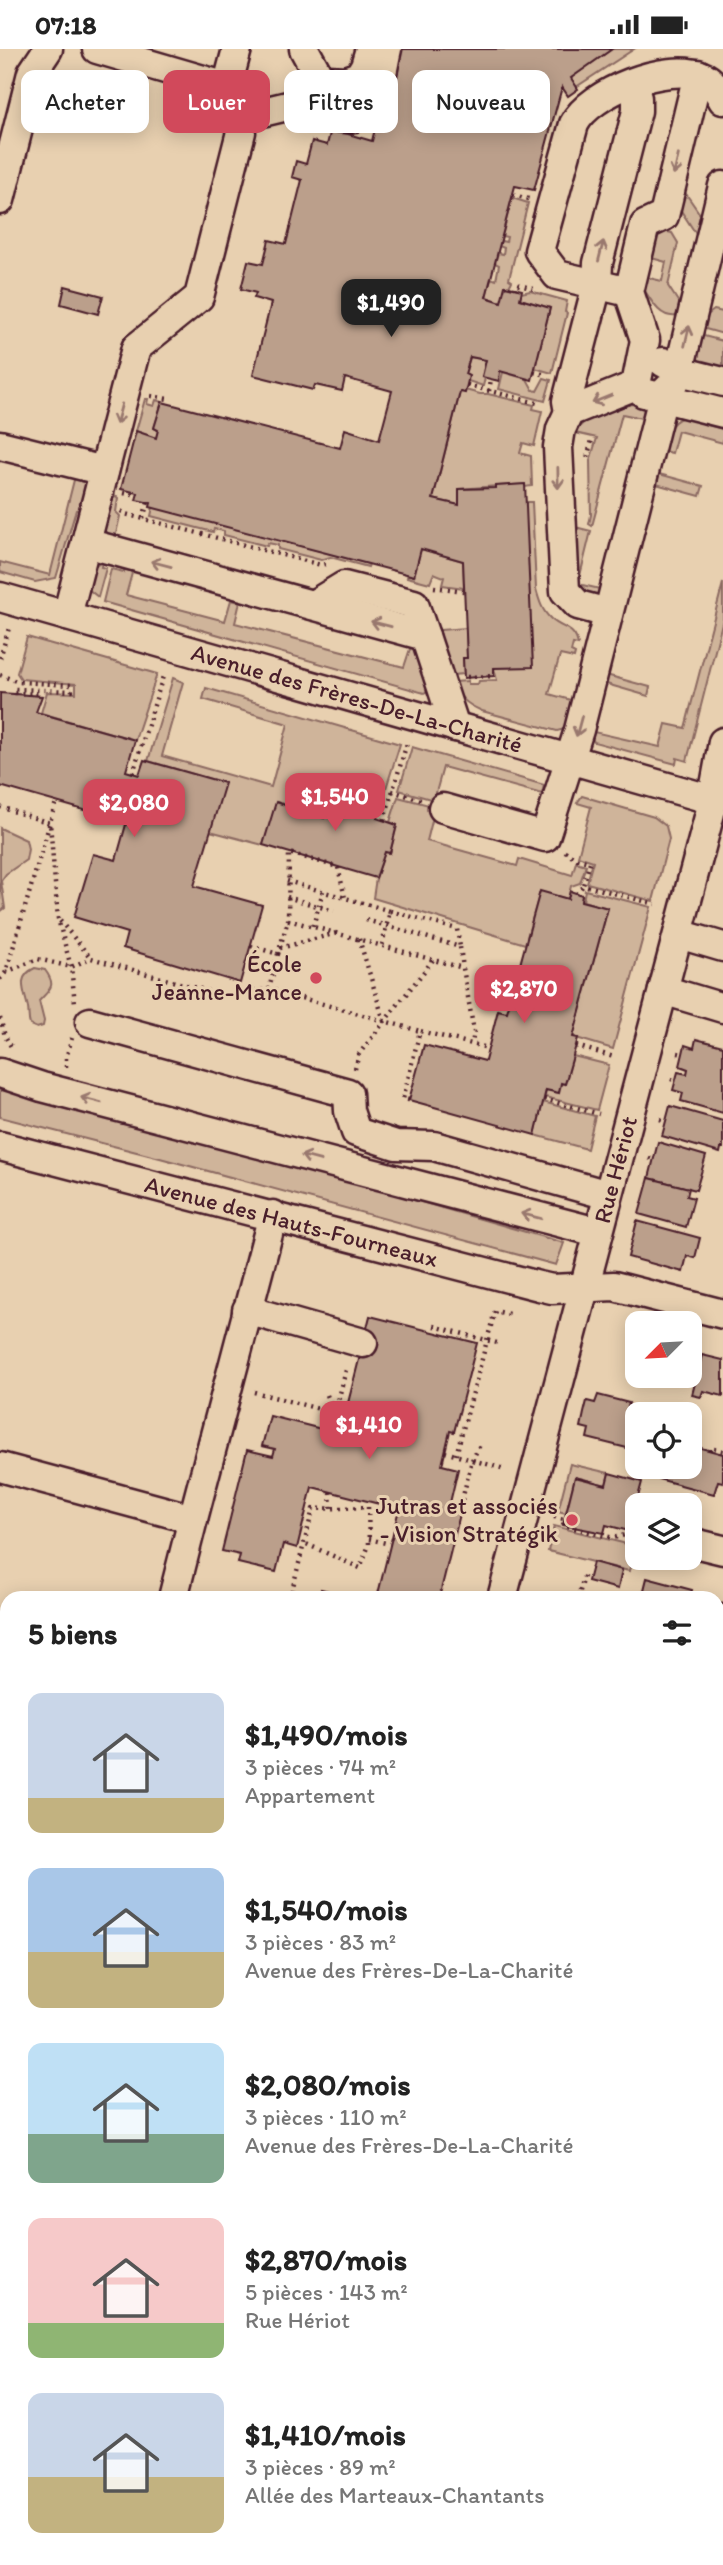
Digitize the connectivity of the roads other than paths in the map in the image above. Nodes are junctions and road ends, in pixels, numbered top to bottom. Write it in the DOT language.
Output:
graph roads {
  1 [pos="48,49"];
  2 [pos="97,49"];
  3 [pos="237,49"];
  4 [pos="304,49"];
  5 [pos="370,49"];
  6 [pos="387,49"];
  7 [pos="169,70"];
  8 [pos="231,70"];
  9 [pos="312,70"];
  10 [pos="363,70"];
  11 [pos="381,70"];
  12 [pos="698,74"];
  13 [pos="631,84"];
  14 [pos="723,100"];
  15 [pos="241,133"];
  16 [pos="723,186"];
  17 [pos="0,200"];
  18 [pos="597,285"];
  19 [pos="629,292"];
  20 [pos="642,354"];
  21 [pos="679,371"];
  22 [pos="723,382"];
  23 [pos="636,385"];
  24 [pos="663,398"];
  25 [pos="559,409"];
  26 [pos="723,413"];
  27 [pos="0,445"];
  28 [pos="104,471"];
  29 [pos="86,543"];
  30 [pos="0,597"];
  31 [pos="608,613"];
  32 [pos="67,616"];
  33 [pos="455,727"];
  34 [pos="723,743"];
  35 [pos="569,759"];
  36 [pos="713,800"];
  37 [pos="432,804"];
  38 [pos="679,935"];
  39 [pos="723,947"];
  40 [pos="663,990"];
  41 [pos="723,1007"];
  42 [pos="83,1014"];
  43 [pos="0,1073"];
  44 [pos="0,1146"];
  45 [pos="608,1195"];
  46 [pos="273,1215"];
  47 [pos="597,1232"];
  48 [pos="583,1288"];
  49 [pos="247,1310"];
  50 [pos="723,1314"];
  51 [pos="363,1343"];
  52 [pos="0,1467"];
  53 [pos="193,1519"];
  54 [pos="702,1545"];
  55 [pos="723,1550"];
  56 [pos="175,1591"];
  57 [pos="504,1591"];
  1 -- 17 [label="street"];
  2 -- 7 [label="street"];
  3 -- 8 [label="street"];
  4 -- 9 [label="street"];
  5 -- 10 [label="street"];
  6 -- 11 [label="street"];
  12 -- 13 [label="street"];
  12 -- 14 [label="street"];
  12 -- 19 [label="street, one-way"];
  18 -- 13 [label="street, one-way"];
  13 -- 18 [label="street"];
  15 -- 28 [label="street, one-way"];
  21 -- 16 [label="street, one-way"];
  18 -- 19 [label="street"];
  18 -- 25 [label="street"];
  19 -- 20 [label="street"];
  20 -- 21 [label="street"];
  20 -- 23 [label="street"];
  21 -- 22 [label="street"];
  21 -- 24 [label="street"];
  23 -- 24 [label="street"];
  23 -- 25 [label="street, one-way"];
  24 -- 26 [label="street"];
  24 -- 31 [label="street"];
  25 -- 31 [label="street, one-way"];
  27 -- 28 [label="street"];
  28 -- 29 [label="street"];
  29 -- 32 [label="street"];
  33 -- 29 [label="street, one-way"];
  30 -- 32 [label="street, Avenue des Frères-De-La-Charité"];
  31 -- 35 [label="street, one-way"];
  32 -- 33 [label="street, Avenue des Frères-De-La-Charité"];
  33 -- 35 [label="street, Avenue des Frères-De-La-Charité"];
  34 -- 36 [label="street, Rue Hériot"];
  35 -- 36 [label="street, Avenue des Frères-De-La-Charité"];
  35 -- 37 [label="street"];
  36 -- 38 [label="street, Rue Hériot"];
  38 -- 39 [label="street"];
  38 -- 40 [label="street, Rue Hériot"];
  40 -- 41 [label="street"];
  40 -- 45 [label="street, Rue Hériot"];
  42 -- 45 [label="street"];
  47 -- 43 [label="street, one-way"];
  44 -- 46 [label="street, Avenue des Hauts-Fourneaux"];
  45 -- 47 [label="street, Rue Hériot"];
  46 -- 48 [label="street, Avenue des Hauts-Fourneaux"];
  46 -- 49 [label="street"];
  47 -- 48 [label="street, Rue Hériot"];
  48 -- 50 [label="street, Avenue des Hauts-Fourneaux"];
  48 -- 57 [label="street, Rue Hériot"];
  49 -- 51 [label="street"];
  49 -- 53 [label="street"];
  52 -- 53 [label="street"];
  53 -- 56 [label="street"];
  54 -- 55 [label="street"];
}
